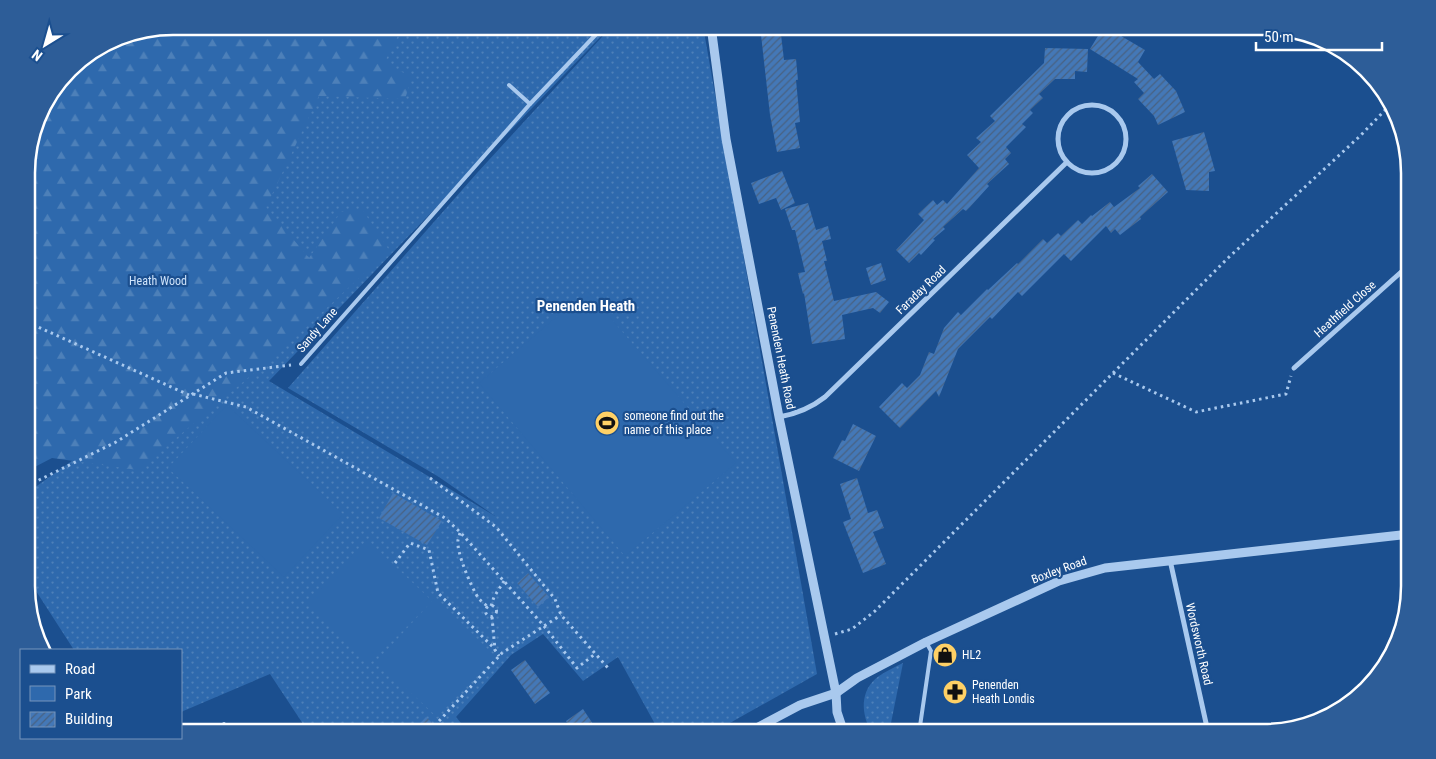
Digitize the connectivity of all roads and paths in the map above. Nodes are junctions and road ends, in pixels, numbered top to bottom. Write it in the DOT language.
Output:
graph roads {
  1 [pos="595,35"];
  2 [pos="713,35"];
  3 [pos="510,85"];
  4 [pos="530,104"];
  5 [pos="1386,109"];
  6 [pos="1067,162"];
  7 [pos="1401,272"];
  8 [pos="35,326"];
  9 [pos="301,364"];
  10 [pos="1294,368"];
  11 [pos="1113,373"];
  12 [pos="191,395"];
  13 [pos="779,417"];
  14 [pos="430,478"];
  15 [pos="35,482"];
  16 [pos="460,533"];
  17 [pos="1401,535"];
  18 [pos="1170,560"];
  19 [pos="395,563"];
  20 [pos="504,582"];
  21 [pos="490,606"];
  22 [pos="561,615"];
  23 [pos="492,617"];
  24 [pos="544,626"];
  25 [pos="825,636"];
  26 [pos="926,642"];
  27 [pos="495,651"];
  28 [pos="595,654"];
  29 [pos="499,656"];
  30 [pos="608,668"];
  31 [pos="836,692"];
  32 [pos="439,721"];
  33 [pos="764,724"];
  34 [pos="841,724"];
  35 [pos="920,724"];
  36 [pos="1206,724"];
  1 -- 4 [label="lane, Sandy Lane"];
  2 -- 13 [label="street, Penenden Heath Road"];
  3 -- 4 [label="lane"];
  4 -- 9 [label="lane, Sandy Lane"];
  5 -- 11 [label="path"];
  6 -- 6 [label="street"];
  6 -- 13 [label="street, Faraday Road"];
  7 -- 10 [label="street, Heathfield Close"];
  8 -- 12 [label="path"];
  9 -- 12 [label="path, Sandy Lane"];
  10 -- 11 [label="path"];
  11 -- 25 [label="path"];
  12 -- 15 [label="path, Sandy Lane"];
  12 -- 16 [label="path"];
  13 -- 25 [label="street, Penenden Heath Road"];
  14 -- 22 [label="path"];
  16 -- 20 [label="path"];
  16 -- 21 [label="path"];
  17 -- 18 [label="street, Boxley Road"];
  18 -- 26 [label="street, Boxley Road"];
  18 -- 36 [label="street, Wordsworth Road"];
  19 -- 27 [label="path"];
  20 -- 21 [label="path"];
  20 -- 24 [label="path"];
  21 -- 23 [label="path"];
  21 -- 23 [label="path"];
  22 -- 24 [label="path"];
  22 -- 28 [label="path"];
  23 -- 27 [label="path"];
  24 -- 28 [label="path"];
  24 -- 29 [label="path"];
  25 -- 31 [label="street, Penenden Heath Road"];
  26 -- 31 [label="street, Boxley Road"];
  26 -- 35 [label="lane"];
  27 -- 29 [label="path"];
  28 -- 30 [label="path"];
  29 -- 32 [label="path"];
  31 -- 33 [label="street, Boxley Road"];
  31 -- 34 [label="street, Penenden Heath Road"];
}
